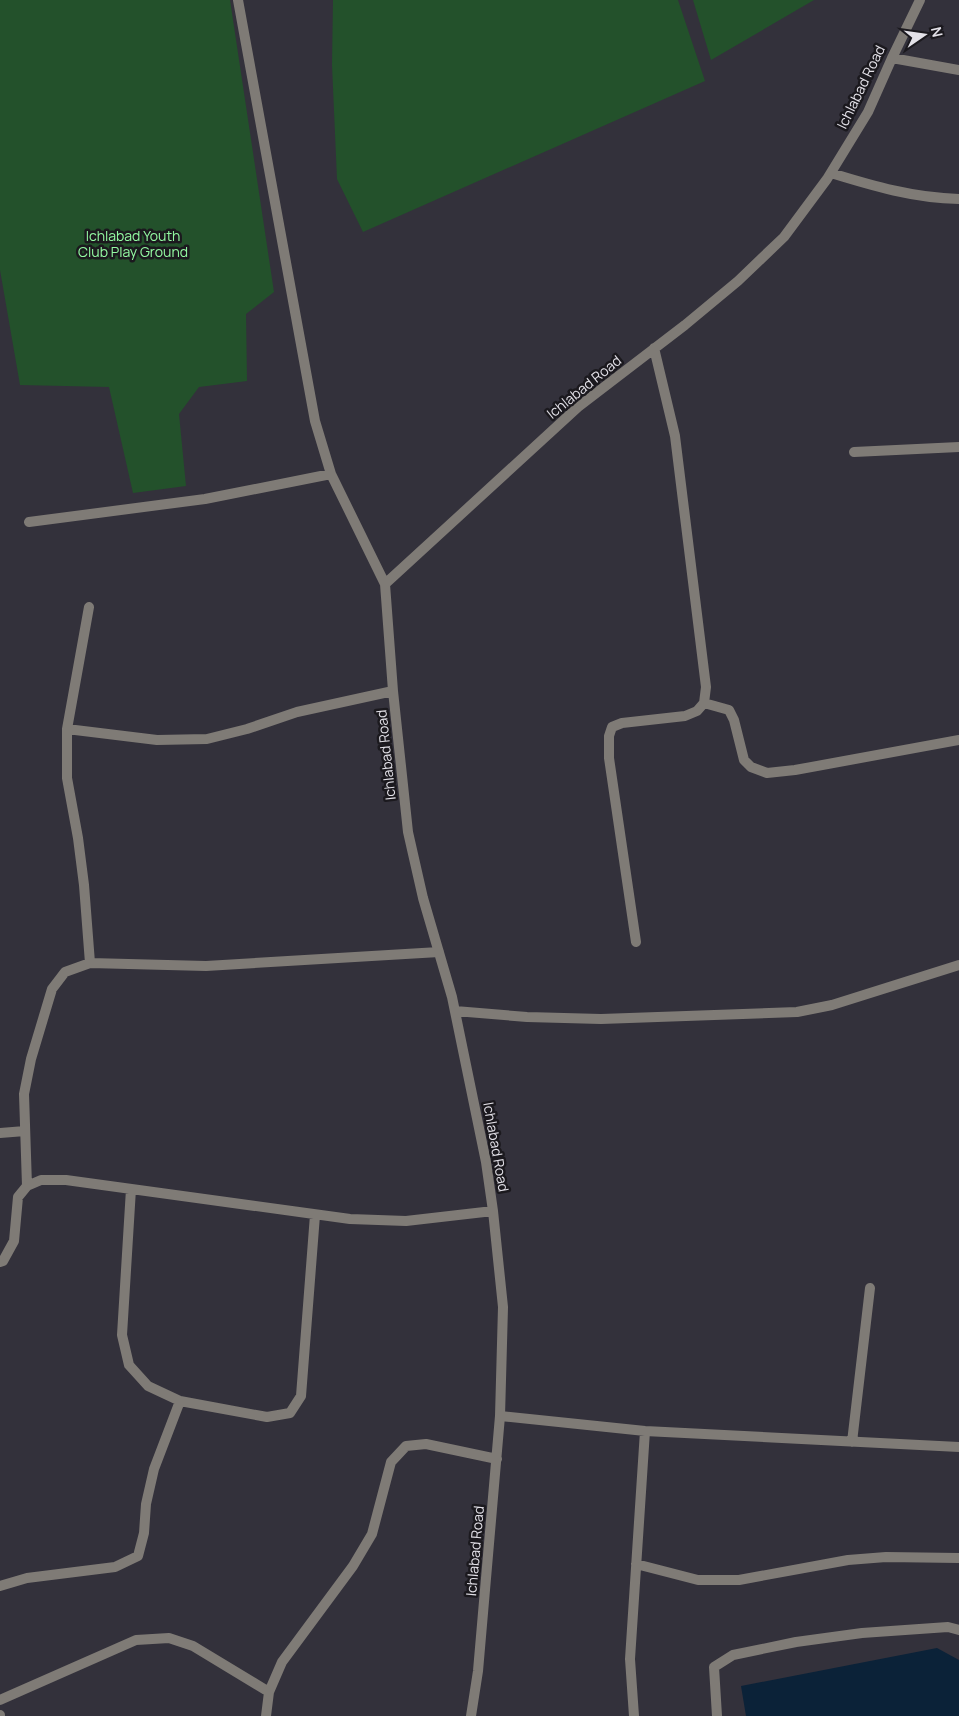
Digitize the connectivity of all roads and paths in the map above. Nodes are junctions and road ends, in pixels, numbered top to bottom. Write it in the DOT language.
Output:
graph roads {
  1 [pos="238,0"];
  2 [pos="920,0"];
  3 [pos="892,58"];
  4 [pos="959,70"];
  5 [pos="831,173"];
  6 [pos="959,199"];
  7 [pos="654,348"];
  8 [pos="959,447"];
  9 [pos="854,452"];
  10 [pos="330,474"];
  11 [pos="29,522"];
  12 [pos="385,584"];
  13 [pos="89,607"];
  14 [pos="393,691"];
  15 [pos="704,703"];
  16 [pos="67,729"];
  17 [pos="959,740"];
  18 [pos="636,942"];
  19 [pos="438,952"];
  20 [pos="90,963"];
  21 [pos="959,965"];
  22 [pos="455,1011"];
  23 [pos="25,1131"];
  24 [pos="0,1133"];
  25 [pos="27,1186"];
  26 [pos="131,1190"];
  27 [pos="493,1211"];
  28 [pos="315,1214"];
  29 [pos="0,1262"];
  30 [pos="870,1288"];
  31 [pos="180,1401"];
  32 [pos="500,1416"];
  33 [pos="645,1431"];
  34 [pos="852,1442"];
  35 [pos="959,1447"];
  36 [pos="496,1460"];
  37 [pos="959,1558"];
  38 [pos="636,1564"];
  39 [pos="0,1586"];
  40 [pos="959,1630"];
  41 [pos="268,1692"];
  42 [pos="0,1700"];
  43 [pos="266,1716"];
  44 [pos="471,1716"];
  45 [pos="634,1716"];
  46 [pos="717,1716"];
  1 -- 10 [label="street"];
  2 -- 3 [label="street, Ichlabad Road"];
  3 -- 4 [label="street"];
  3 -- 5 [label="street, Ichlabad Road"];
  5 -- 6 [label="street"];
  5 -- 7 [label="street, Ichlabad Road"];
  7 -- 12 [label="street, Ichlabad Road"];
  7 -- 15 [label="street"];
  8 -- 9 [label="street"];
  10 -- 11 [label="street"];
  10 -- 12 [label="street"];
  12 -- 14 [label="street, Ichlabad Road"];
  13 -- 16 [label="street"];
  14 -- 16 [label="street"];
  14 -- 19 [label="street, Ichlabad Road"];
  15 -- 17 [label="street"];
  15 -- 18 [label="street"];
  16 -- 20 [label="street"];
  19 -- 20 [label="street"];
  19 -- 22 [label="street, Ichlabad Road"];
  20 -- 23 [label="street"];
  21 -- 22 [label="street"];
  22 -- 27 [label="street, Ichlabad Road"];
  23 -- 24 [label="street"];
  23 -- 25 [label="street"];
  25 -- 26 [label="street"];
  25 -- 29 [label="street"];
  26 -- 28 [label="street"];
  26 -- 31 [label="street"];
  27 -- 28 [label="street"];
  27 -- 32 [label="street, Ichlabad Road"];
  28 -- 31 [label="street"];
  30 -- 34 [label="street"];
  31 -- 39 [label="street"];
  32 -- 33 [label="street"];
  32 -- 36 [label="street, Ichlabad Road"];
  33 -- 34 [label="street"];
  33 -- 38 [label="street"];
  34 -- 35 [label="street"];
  36 -- 41 [label="street"];
  36 -- 44 [label="street, Ichlabad Road"];
  37 -- 38 [label="street"];
  38 -- 45 [label="street"];
  40 -- 46 [label="street"];
  41 -- 42 [label="street"];
  41 -- 43 [label="street"];
}
